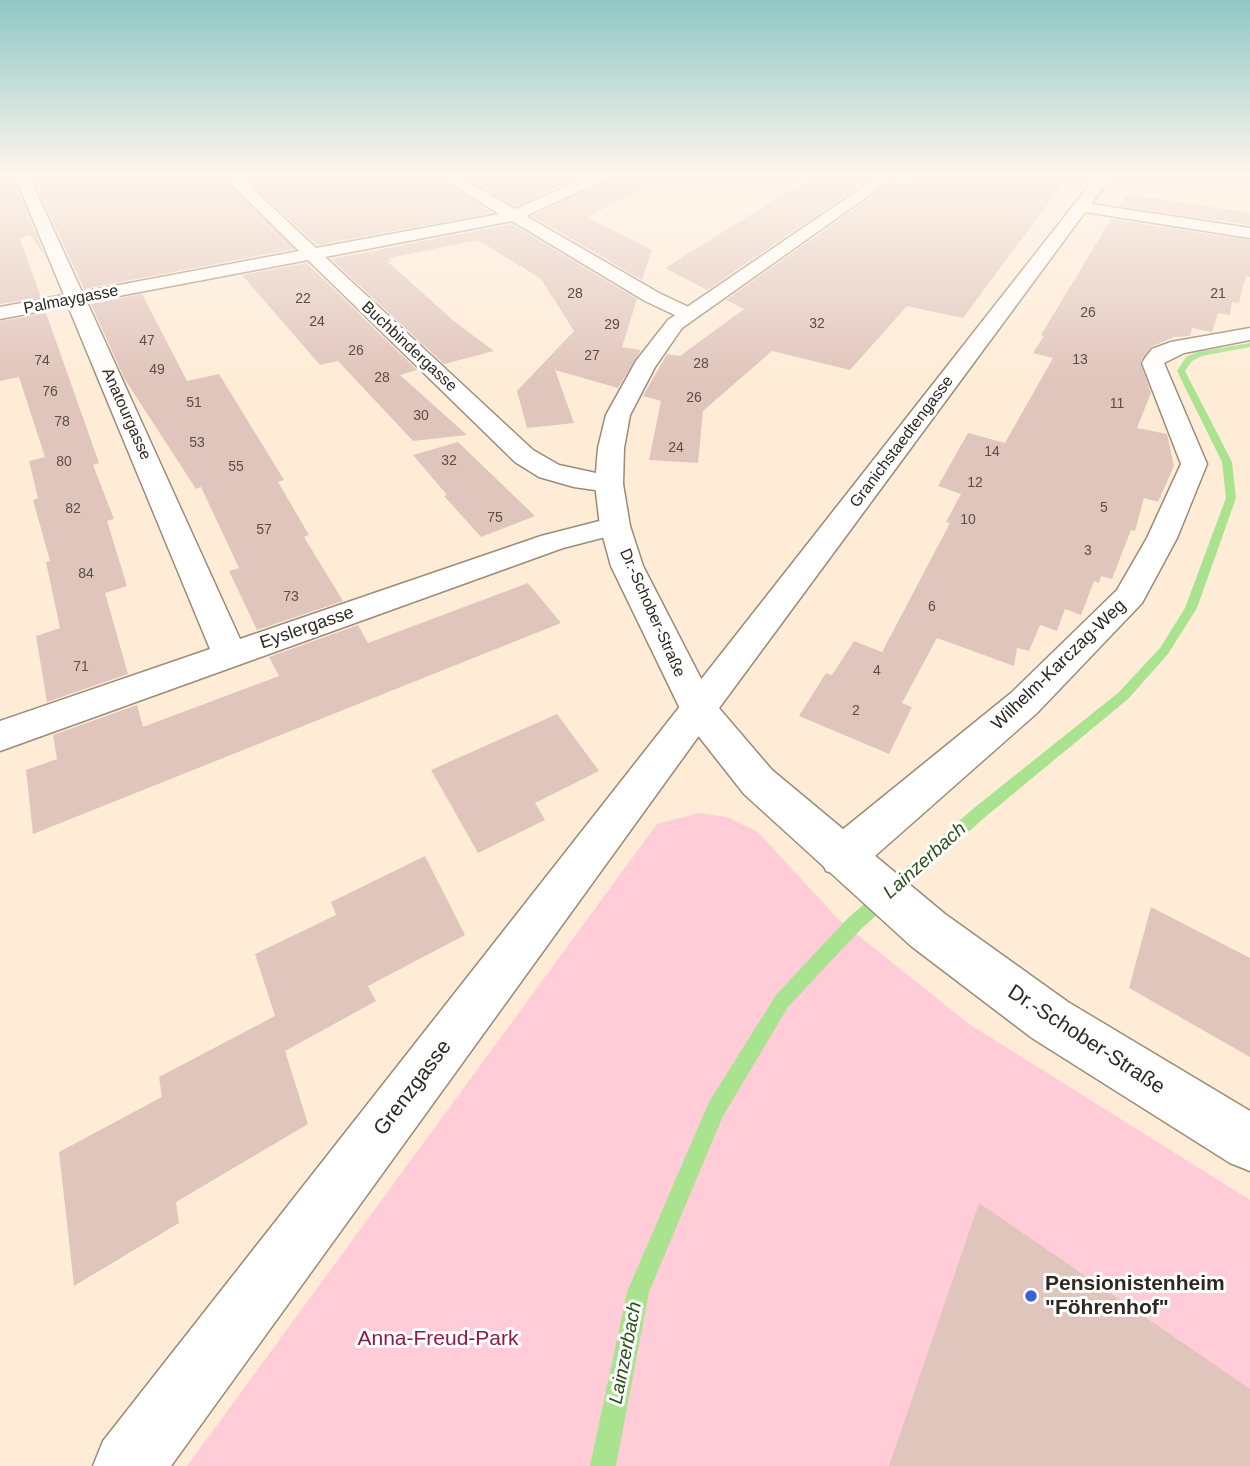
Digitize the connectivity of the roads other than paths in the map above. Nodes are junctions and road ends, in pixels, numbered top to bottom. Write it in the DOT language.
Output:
graph roads {
  1 [pos="51,242"];
  2 [pos="299,242"];
  3 [pos="377,242"];
  4 [pos="558,242"];
  5 [pos="792,242"];
  6 [pos="1055,242"];
  7 [pos="312,255"];
  8 [pos="75,299"];
  9 [pos="0,313"];
  10 [pos="688,314"];
  11 [pos="1250,334"];
  12 [pos="609,484"];
  13 [pos="615,526"];
  14 [pos="230,654"];
  15 [pos="698,709"];
  16 [pos="0,736"];
  17 [pos="847,861"];
  18 [pos="1250,1143"];
  19 [pos="128,1466"];
  1 -- 8 [label="street, Anatourgasse"];
  2 -- 7 [label="street, Buchbindergasse"];
  3 -- 7 [label="street, Palmaygasse"];
  4 -- 10 [label="street"];
  5 -- 10 [label="street, Dr.-Schober-Straße"];
  6 -- 15 [label="street, Granichstaedtengasse"];
  7 -- 8 [label="street, Palmaygasse"];
  7 -- 12 [label="street, Buchbindergasse"];
  8 -- 9 [label="street, Palmaygasse"];
  8 -- 14 [label="street, Anatourgasse"];
  10 -- 12 [label="street, Dr.-Schober-Straße"];
  11 -- 17 [label="street, Wilhelm-Karczag-Weg"];
  12 -- 13 [label="street, Dr.-Schober-Straße"];
  13 -- 14 [label="street, Eyslergasse"];
  13 -- 15 [label="street, Dr.-Schober-Straße"];
  14 -- 16 [label="street, Eyslergasse"];
  15 -- 17 [label="street, Dr.-Schober-Straße"];
  15 -- 19 [label="street, Grenzgasse"];
  17 -- 18 [label="street, Dr.-Schober-Straße"];
}
